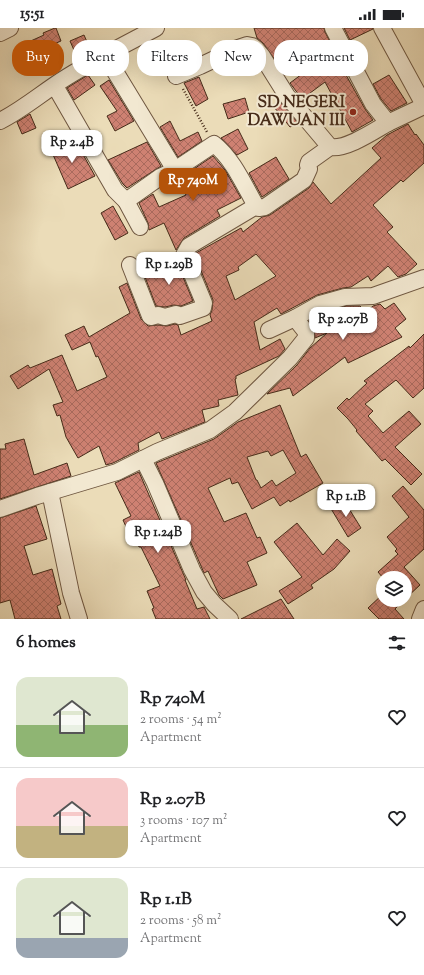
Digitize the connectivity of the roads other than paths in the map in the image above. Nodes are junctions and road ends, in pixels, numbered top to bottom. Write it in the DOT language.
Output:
graph roads {
  1 [pos="10,28"];
  2 [pos="156,28"];
  3 [pos="333,28"];
  4 [pos="382,28"];
  5 [pos="0,32"];
  6 [pos="129,42"];
  7 [pos="202,65"];
  8 [pos="72,75"];
  9 [pos="118,76"];
  10 [pos="54,86"];
  11 [pos="424,105"];
  12 [pos="0,121"];
  13 [pos="388,123"];
  14 [pos="330,147"];
  15 [pos="175,170"];
  16 [pos="126,201"];
  17 [pos="256,206"];
  18 [pos="140,227"];
  19 [pos="130,265"];
  20 [pos="424,278"];
  21 [pos="295,318"];
  22 [pos="269,330"];
  23 [pos="143,459"];
  24 [pos="50,492"];
  25 [pos="0,509"];
  26 [pos="424,609"];
  27 [pos="80,619"];
  28 [pos="230,619"];
  29 [pos="420,619"];
  1 -- 5 [label="street"];
  2 -- 6 [label="street"];
  3 -- 13 [label="street"];
  4 -- 11 [label="street"];
  7 -- 14 [label="street"];
  8 -- 10 [label="street"];
  9 -- 15 [label="street"];
  10 -- 12 [label="street"];
  10 -- 16 [label="street"];
  11 -- 13 [label="street"];
  13 -- 14 [label="street"];
  14 -- 17 [label="street"];
  15 -- 16 [label="street"];
  15 -- 17 [label="street"];
  16 -- 18 [label="street"];
  17 -- 19 [label="street"];
  20 -- 21 [label="street"];
  21 -- 22 [label="street"];
  21 -- 23 [label="street"];
  23 -- 24 [label="street"];
  23 -- 28 [label="street"];
  24 -- 25 [label="street"];
  24 -- 27 [label="street"];
  26 -- 29 [label="street"];
}
